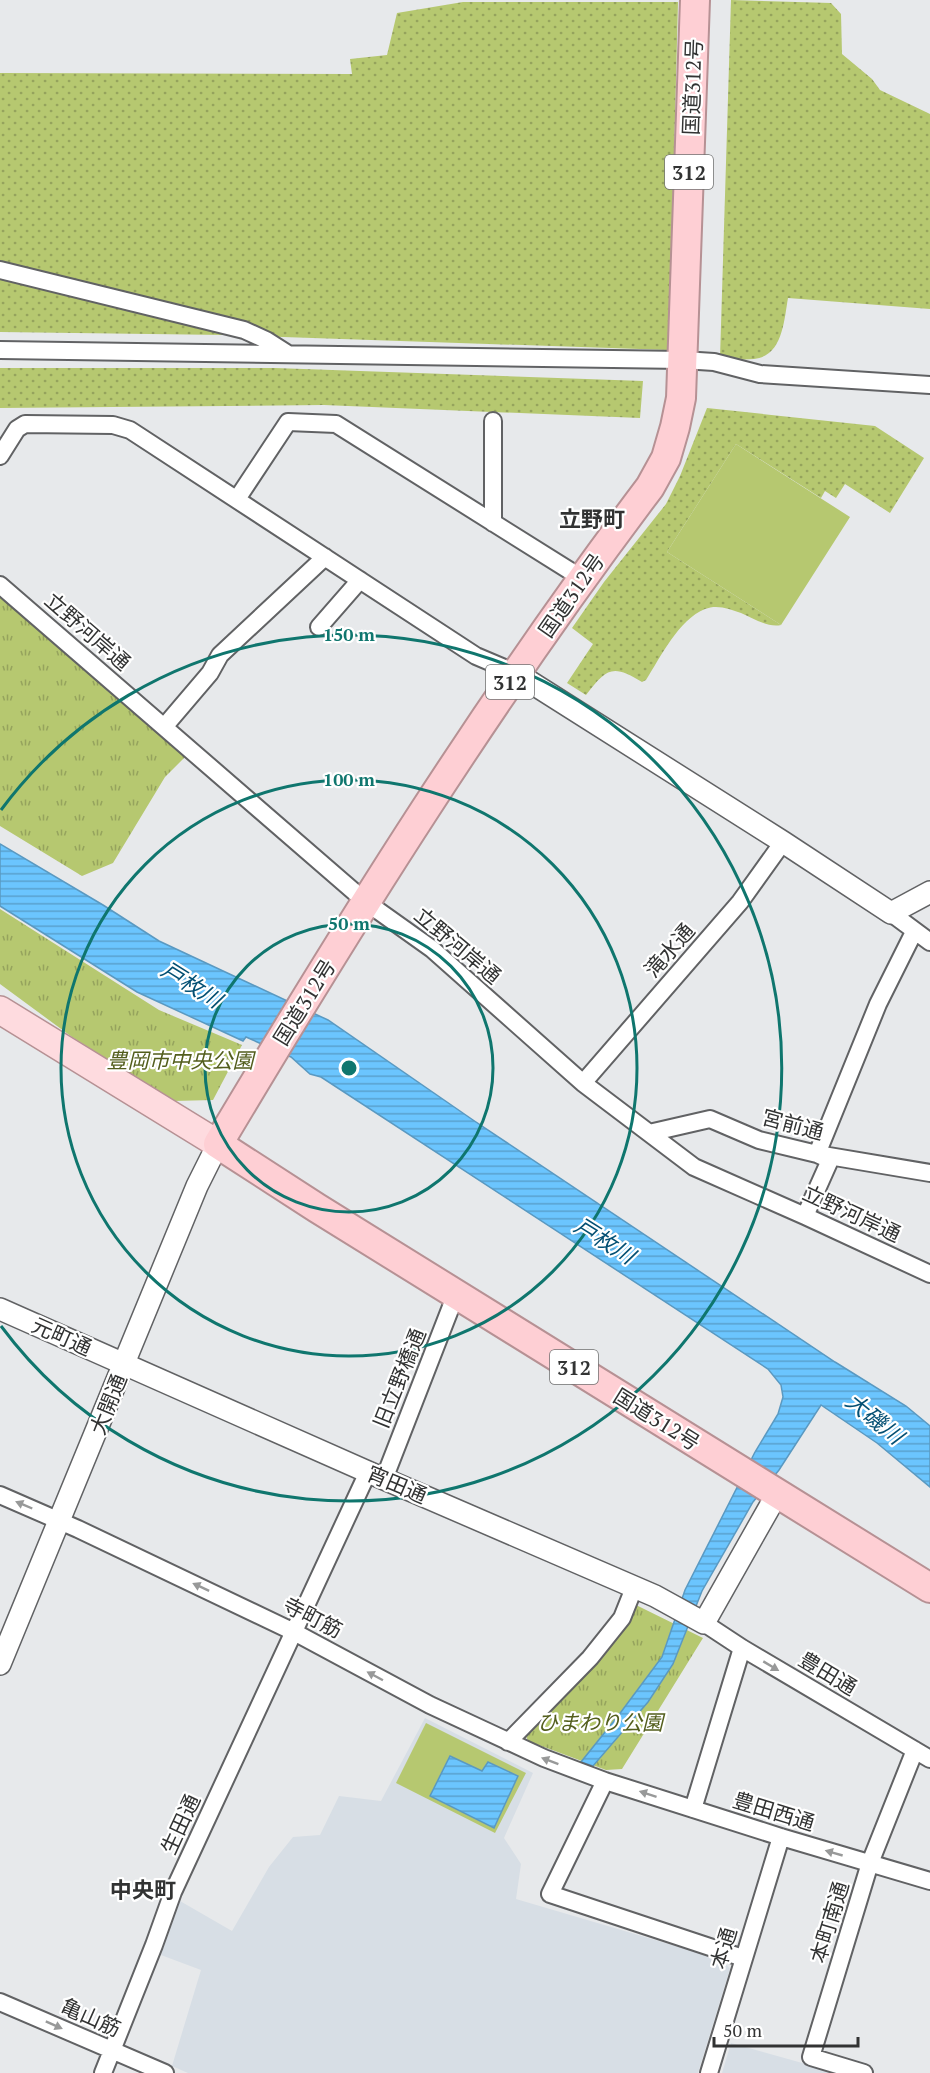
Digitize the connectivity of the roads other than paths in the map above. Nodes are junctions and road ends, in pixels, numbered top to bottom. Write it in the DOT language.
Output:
graph roads {
  1 [pos="695,0"];
  2 [pos="0,270"];
  3 [pos="0,350"];
  4 [pos="683,352"];
  5 [pos="288,354"];
  6 [pos="930,385"];
  7 [pos="493,422"];
  8 [pos="0,456"];
  9 [pos="237,499"];
  10 [pos="493,523"];
  11 [pos="325,557"];
  12 [pos="583,579"];
  13 [pos="360,580"];
  14 [pos="0,585"];
  15 [pos="319,627"];
  16 [pos="516,673"];
  17 [pos="164,727"];
  18 [pos="783,842"];
  19 [pos="930,892"];
  20 [pos="366,902"];
  21 [pos="891,913"];
  22 [pos="914,932"];
  23 [pos="930,942"];
  24 [pos="0,1010"];
  25 [pos="583,1083"];
  26 [pos="649,1133"];
  27 [pos="219,1144"];
  28 [pos="817,1154"];
  29 [pos="930,1173"];
  30 [pos="805,1216"];
  31 [pos="930,1274"];
  32 [pos="456,1294"];
  33 [pos="0,1308"];
  34 [pos="124,1364"];
  35 [pos="376,1475"];
  36 [pos="777,1494"];
  37 [pos="0,1495"];
  38 [pos="59,1521"];
  39 [pos="634,1588"];
  40 [pos="930,1588"];
  41 [pos="700,1621"];
  42 [pos="294,1632"];
  43 [pos="742,1648"];
  44 [pos="0,1664"];
  45 [pos="508,1742"];
  46 [pos="915,1750"];
  47 [pos="930,1759"];
  48 [pos="605,1781"];
  49 [pos="693,1809"];
  50 [pos="781,1838"];
  51 [pos="870,1863"];
  52 [pos="930,1881"];
  53 [pos="743,1958"];
  54 [pos="0,2002"];
  55 [pos="112,2051"];
  56 [pos="103,2073"];
  57 [pos="165,2073"];
  58 [pos="709,2073"];
  59 [pos="864,2073"];
  1 -- 4 [label="highway, 国道312号 / 312"];
  2 -- 5 [label="street"];
  3 -- 5 [label="street"];
  4 -- 5 [label="street"];
  4 -- 6 [label="street"];
  4 -- 12 [label="highway, 国道312号 / 312"];
  7 -- 10 [label="street"];
  8 -- 9 [label="street"];
  9 -- 10 [label="street"];
  9 -- 11 [label="street"];
  10 -- 12 [label="street"];
  11 -- 13 [label="street"];
  11 -- 17 [label="street"];
  12 -- 16 [label="highway, 国道312号 / 312"];
  13 -- 15 [label="street"];
  13 -- 16 [label="street"];
  14 -- 17 [label="street, 立野河岸通"];
  16 -- 18 [label="street"];
  16 -- 20 [label="highway, 国道312号 / 312"];
  17 -- 20 [label="street, 立野河岸通"];
  18 -- 21 [label="street"];
  18 -- 25 [label="street, 滝水通"];
  19 -- 21 [label="street"];
  20 -- 25 [label="street, 立野河岸通"];
  20 -- 27 [label="highway, 国道312号 / 312"];
  21 -- 22 [label="street"];
  22 -- 23 [label="street"];
  22 -- 28 [label="street"];
  24 -- 27 [label="main road"];
  25 -- 26 [label="street, 立野河岸通"];
  26 -- 28 [label="street, 宮前通"];
  26 -- 30 [label="street, 立野河岸通"];
  27 -- 32 [label="highway, 国道312号 / 312"];
  27 -- 34 [label="street, 大開通"];
  28 -- 29 [label="street, 宮前通"];
  28 -- 30 [label="street"];
  30 -- 31 [label="street, 立野河岸通"];
  32 -- 35 [label="street, 旧立野橋通"];
  32 -- 36 [label="highway, 国道312号 / 312"];
  33 -- 34 [label="street, 元町通"];
  34 -- 35 [label="street, 宵田通"];
  34 -- 38 [label="street, 大開通"];
  35 -- 39 [label="street, 宵田通"];
  35 -- 42 [label="street, 旧立野橋通"];
  36 -- 40 [label="highway, 国道312号 / 312"];
  36 -- 41 [label="street"];
  38 -- 37 [label="street, 寺町筋, one-way"];
  42 -- 38 [label="street, 寺町筋, one-way"];
  38 -- 44 [label="street, 大開通"];
  39 -- 41 [label="street, 宵田通"];
  39 -- 45 [label="street"];
  41 -- 43 [label="street, 豊田通"];
  45 -- 42 [label="street, 寺町筋, one-way"];
  42 -- 55 [label="street, 生田通"];
  43 -- 46 [label="street, 豊田通, one-way"];
  43 -- 49 [label="street"];
  48 -- 45 [label="street, 寺町筋, one-way"];
  46 -- 47 [label="street, 豊田通"];
  46 -- 51 [label="street, 本町南通"];
  49 -- 48 [label="street, 豊田西通, one-way"];
  48 -- 53 [label="street"];
  49 -- 50 [label="street, 豊田西通"];
  51 -- 50 [label="street, 豊田西通, one-way"];
  50 -- 53 [label="street, 本通"];
  51 -- 52 [label="street, 豊田西通"];
  51 -- 59 [label="street, 本町南通"];
  53 -- 58 [label="street, 本通"];
  54 -- 55 [label="street, 亀山筋, one-way"];
  55 -- 56 [label="street, 生田通"];
  55 -- 57 [label="street, 亀山筋"];
}
